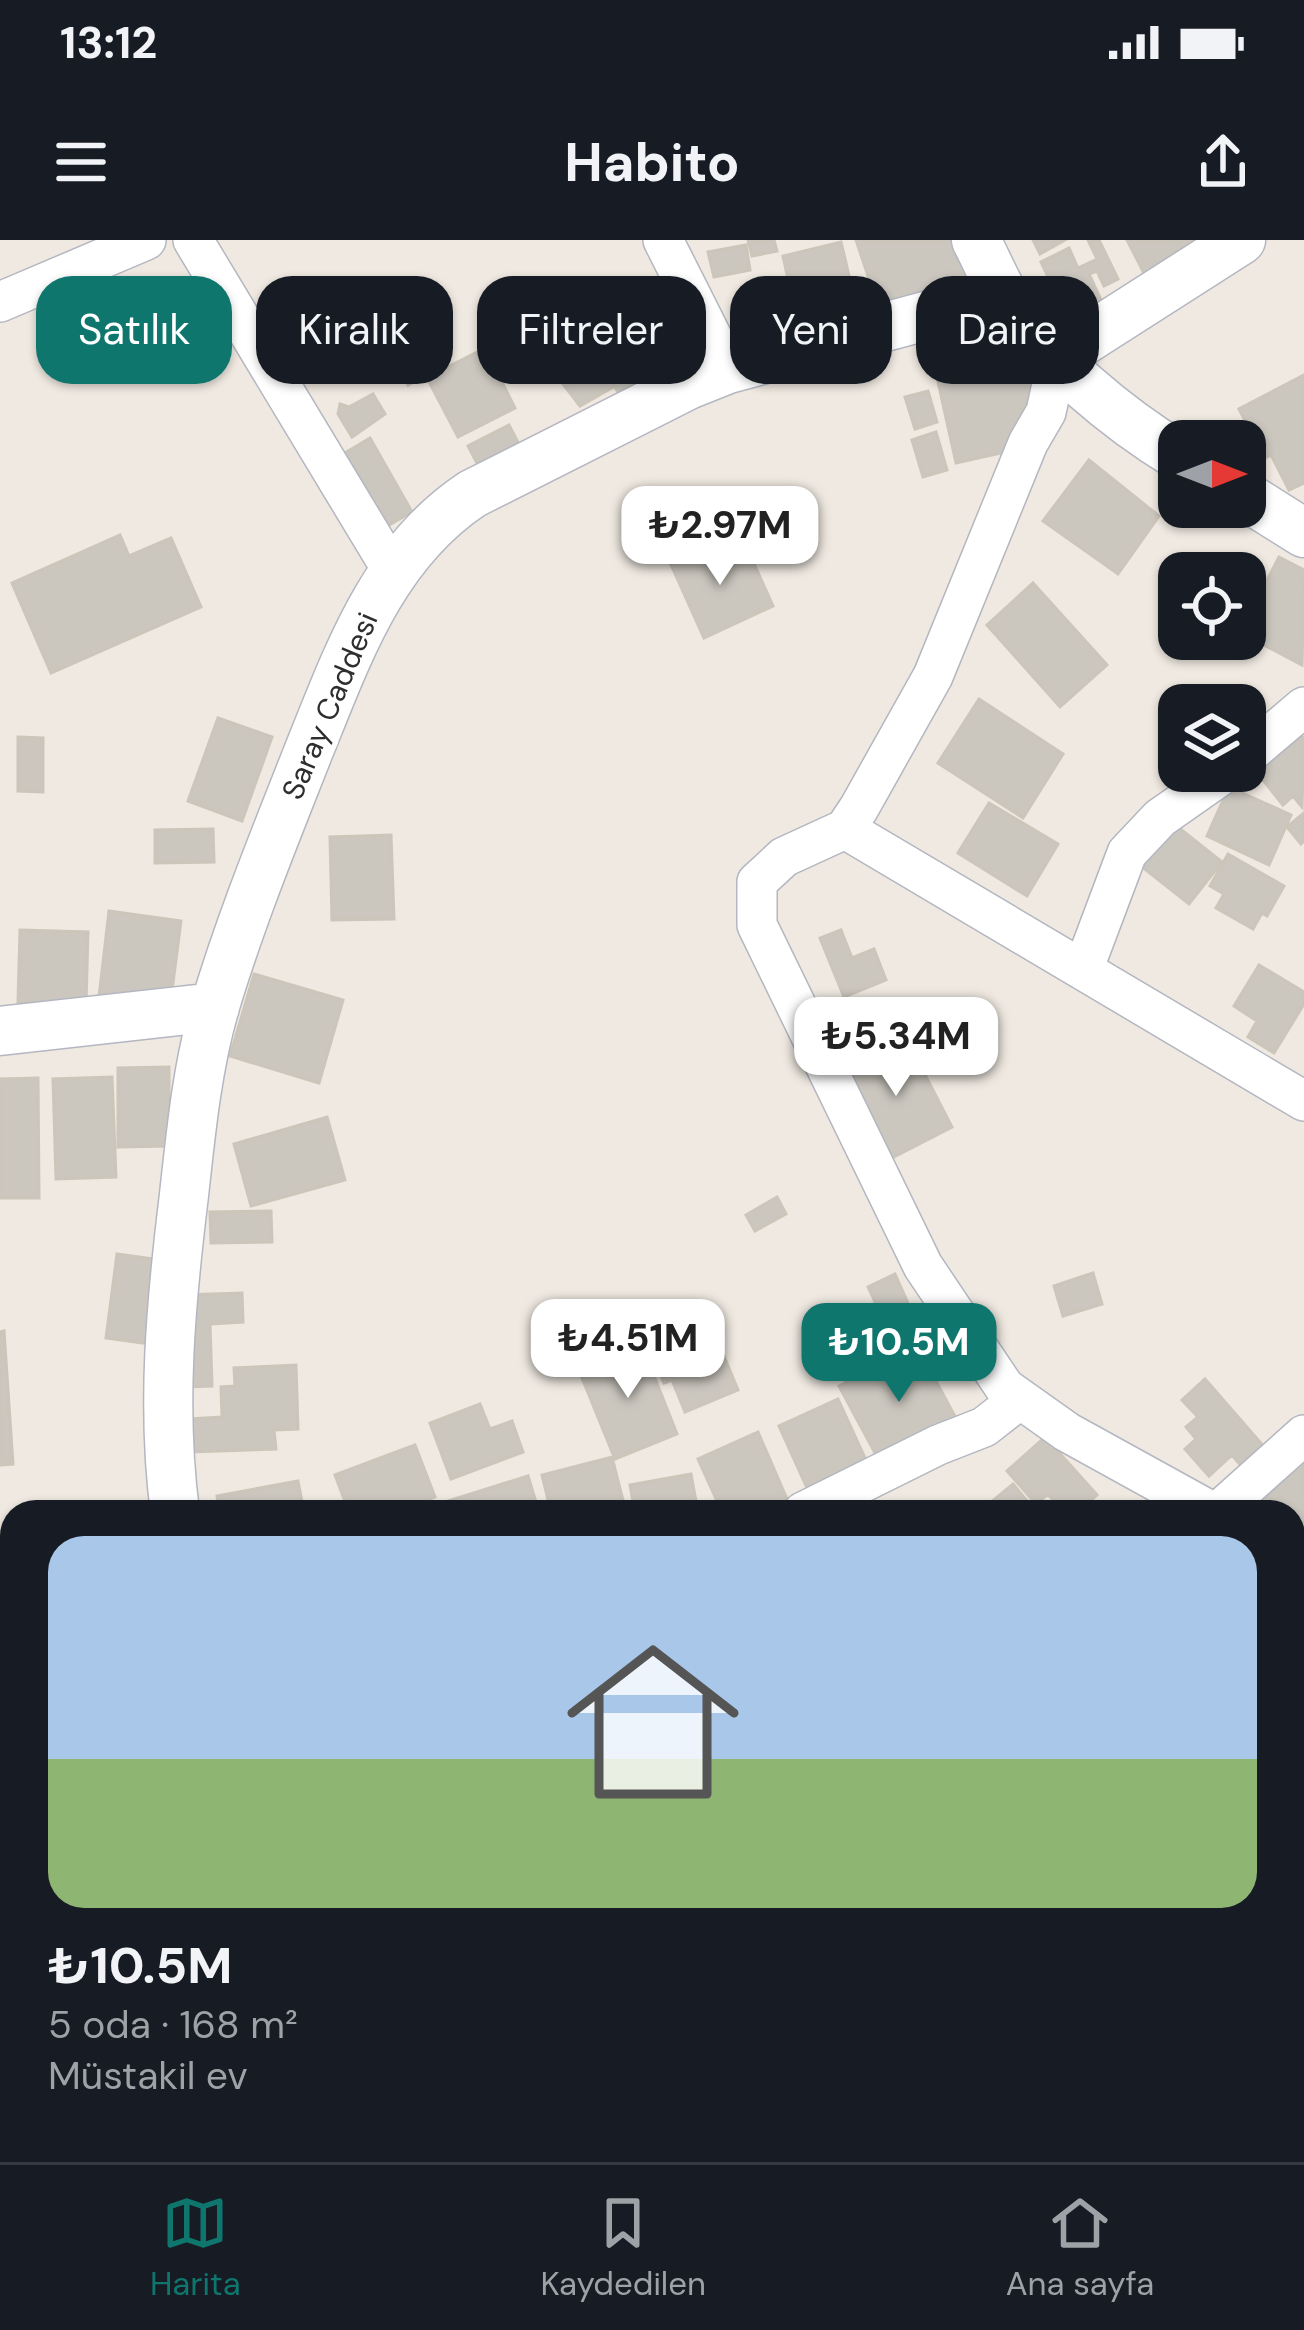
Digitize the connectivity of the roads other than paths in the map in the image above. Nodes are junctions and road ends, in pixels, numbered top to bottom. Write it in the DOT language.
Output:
graph roads {
  1 [pos="146,240"];
  2 [pos="193,240"];
  3 [pos="663,240"];
  4 [pos="976,240"];
  5 [pos="1241,240"];
  6 [pos="994,276"];
  7 [pos="0,302"];
  8 [pos="916,319"];
  9 [pos="1099,331"];
  10 [pos="728,369"];
  11 [pos="1052,384"];
  12 [pos="1084,384"];
  13 [pos="1158,442"];
  14 [pos="1266,509"];
  15 [pos="1304,533"];
  16 [pos="392,570"];
  17 [pos="1304,707"];
  18 [pos="1266,739"];
  19 [pos="1197,792"];
  20 [pos="845,829"];
  21 [pos="1083,970"];
  22 [pos="215,1007"];
  23 [pos="0,1031"];
  24 [pos="1304,1101"];
  25 [pos="1020,1399"];
  26 [pos="1304,1435"];
  27 [pos="175,1500"];
  28 [pos="826,1500"];
  29 [pos="1193,1500"];
  30 [pos="1229,1500"];
  1 -- 7 [label="street"];
  2 -- 16 [label="street"];
  3 -- 10 [label="street"];
  4 -- 6 [label="street"];
  5 -- 9 [label="street"];
  8 -- 10 [label="street, Saray Caddesi"];
  10 -- 16 [label="street, Saray Caddesi"];
  11 -- 20 [label="street"];
  12 -- 13 [label="street"];
  14 -- 15 [label="street"];
  16 -- 22 [label="street, Saray Caddesi"];
  17 -- 18 [label="street"];
  19 -- 21 [label="street"];
  20 -- 21 [label="street"];
  20 -- 25 [label="street"];
  21 -- 24 [label="street"];
  22 -- 23 [label="street"];
  22 -- 27 [label="street, Saray Caddesi"];
  25 -- 28 [label="street"];
  25 -- 29 [label="street"];
  26 -- 30 [label="street"];
}
